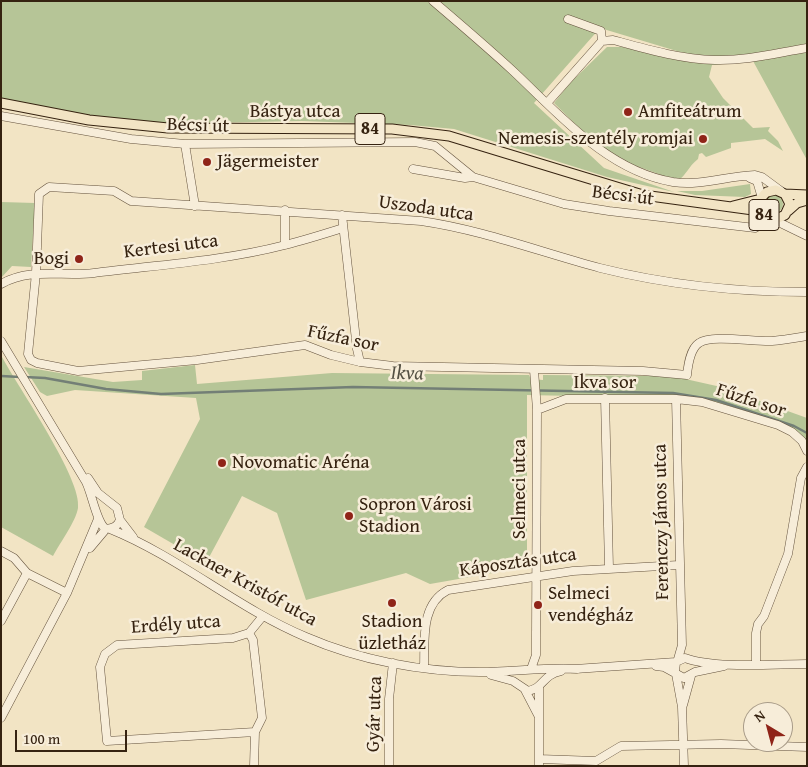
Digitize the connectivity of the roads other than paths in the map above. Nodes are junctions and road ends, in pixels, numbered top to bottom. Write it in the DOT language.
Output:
graph roads {
  1 [pos="434,2"];
  2 [pos="568,19"];
  3 [pos="602,41"];
  4 [pos="807,48"];
  5 [pos="1,103"];
  6 [pos="547,103"];
  7 [pos="1,116"];
  8 [pos="185,144"];
  9 [pos="412,169"];
  10 [pos="473,177"];
  11 [pos="738,178"];
  12 [pos="783,193"];
  13 [pos="807,195"];
  14 [pos="761,198"];
  15 [pos="807,200"];
  16 [pos="195,206"];
  17 [pos="730,207"];
  18 [pos="285,210"];
  19 [pos="788,212"];
  20 [pos="342,215"];
  21 [pos="769,218"];
  22 [pos="343,228"];
  23 [pos="798,232"];
  24 [pos="807,236"];
  25 [pos="285,245"];
  26 [pos="36,273"];
  27 [pos="1,284"];
  28 [pos="807,292"];
  29 [pos="807,336"];
  30 [pos="1,341"];
  31 [pos="360,362"];
  32 [pos="534,370"];
  33 [pos="605,398"];
  34 [pos="676,399"];
  35 [pos="537,410"];
  36 [pos="807,451"];
  37 [pos="69,452"];
  38 [pos="807,467"];
  39 [pos="807,478"];
  40 [pos="798,495"];
  41 [pos="112,505"];
  42 [pos="98,517"];
  43 [pos="120,520"];
  44 [pos="108,529"];
  45 [pos="146,546"];
  46 [pos="1,551"];
  47 [pos="80,564"];
  48 [pos="679,565"];
  49 [pos="609,568"];
  50 [pos="27,573"];
  51 [pos="536,576"];
  52 [pos="67,593"];
  53 [pos="263,616"];
  54 [pos="1,621"];
  55 [pos="249,633"];
  56 [pos="536,638"];
  57 [pos="682,645"];
  58 [pos="690,660"];
  59 [pos="677,661"];
  60 [pos="393,663"];
  61 [pos="736,664"];
  62 [pos="756,664"];
  63 [pos="807,664"];
  64 [pos="640,665"];
  65 [pos="424,667"];
  66 [pos="531,669"];
  67 [pos="540,669"];
  68 [pos="578,669"];
  69 [pos="477,672"];
  70 [pos="522,672"];
  71 [pos="675,673"];
  72 [pos="693,674"];
  73 [pos="540,684"];
  74 [pos="522,687"];
  75 [pos="7,704"];
  76 [pos="682,707"];
  77 [pos="1,713"];
  78 [pos="539,717"];
  79 [pos="1,718"];
  80 [pos="255,732"];
  81 [pos="683,744"];
  82 [pos="807,747"];
  83 [pos="539,762"];
  84 [pos="254,766"];
  85 [pos="389,766"];
  86 [pos="684,766"];
  1 -- 6 [label="street"];
  2 -- 3 [label="street"];
  3 -- 4 [label="street"];
  3 -- 6 [label="street"];
  5 -- 17 [label="main road, Bástya utca / 84"];
  6 -- 11 [label="street"];
  7 -- 8 [label="street, Bécsi út"];
  8 -- 10 [label="street, Bécsi út"];
  8 -- 16 [label="street"];
  9 -- 10 [label="street, Bécsi út"];
  10 -- 21 [label="street, Bécsi út"];
  11 -- 12 [label="street"];
  11 -- 14 [label="street"];
  12 -- 13 [label="main road, 84"];
  12 -- 14 [label="main road, 84"];
  12 -- 19 [label="main road, 84"];
  14 -- 17 [label="main road, Bástya utca / 84"];
  14 -- 21 [label="main road, 84"];
  15 -- 19 [label="main road, 84"];
  16 -- 18 [label="street, Uszoda utca"];
  16 -- 26 [label="street, Uszoda utca"];
  17 -- 21 [label="main road, Bástya utca / 84"];
  18 -- 20 [label="street, Uszoda utca"];
  18 -- 25 [label="street"];
  19 -- 21 [label="main road, 84"];
  19 -- 23 [label="street"];
  20 -- 22 [label="street"];
  20 -- 28 [label="street, Uszoda utca"];
  21 -- 23 [label="street"];
  22 -- 25 [label="street, Kertesi utca"];
  22 -- 31 [label="street"];
  23 -- 24 [label="street"];
  25 -- 26 [label="street, Kertesi utca"];
  26 -- 27 [label="street, Kertesi utca"];
  26 -- 31 [label="street, Fűzfa sor"];
  29 -- 32 [label="street, Fűzfa sor"];
  30 -- 37 [label="street, Lackner Kristóf utca"];
  31 -- 32 [label="street, Fűzfa sor"];
  32 -- 35 [label="street, Selmeci utca"];
  33 -- 34 [label="street, Ikva sor"];
  33 -- 35 [label="street, Ikva sor"];
  33 -- 49 [label="street"];
  34 -- 36 [label="street, Fűzfa sor"];
  34 -- 48 [label="street, Ferenczy János utca"];
  35 -- 51 [label="street, Selmeci utca"];
  37 -- 41 [label="street, Lackner Kristóf utca"];
  37 -- 42 [label="street, Lackner Kristóf utca"];
  38 -- 40 [label="street"];
  39 -- 40 [label="street"];
  40 -- 62 [label="street"];
  41 -- 42 [label="street"];
  41 -- 43 [label="street, Lackner Kristóf utca"];
  42 -- 44 [label="street, Lackner Kristóf utca"];
  42 -- 47 [label="street"];
  43 -- 44 [label="street"];
  43 -- 45 [label="street, Lackner Kristóf utca"];
  44 -- 45 [label="street, Lackner Kristóf utca"];
  44 -- 47 [label="street"];
  45 -- 53 [label="street, Lackner Kristóf utca"];
  46 -- 50 [label="street"];
  47 -- 52 [label="street"];
  48 -- 49 [label="street, Káposztás utca"];
  48 -- 57 [label="street, Ferenczy János utca"];
  49 -- 51 [label="street, Káposztás utca"];
  50 -- 52 [label="street"];
  50 -- 54 [label="street"];
  51 -- 56 [label="street, Selmeci utca"];
  51 -- 65 [label="street, Káposztás utca"];
  52 -- 75 [label="street"];
  53 -- 55 [label="street"];
  53 -- 60 [label="street, Lackner Kristóf utca"];
  55 -- 80 [label="street"];
  55 -- 80 [label="street, Erdély utca"];
  56 -- 66 [label="street, Selmeci utca"];
  56 -- 67 [label="street, Selmeci utca"];
  57 -- 58 [label="street, Ferenczy János utca"];
  57 -- 59 [label="street, Ferenczy János utca"];
  58 -- 59 [label="street, Lackner Kristóf utca"];
  58 -- 61 [label="street, Lackner Kristóf utca"];
  58 -- 72 [label="street"];
  59 -- 64 [label="street, Lackner Kristóf utca"];
  59 -- 71 [label="street"];
  60 -- 65 [label="street, Lackner Kristóf utca"];
  60 -- 85 [label="street, Gyár utca"];
  61 -- 62 [label="street, Lackner Kristóf utca"];
  61 -- 72 [label="street, Lackner Kristóf utca"];
  62 -- 63 [label="street, Lackner Kristóf utca"];
  64 -- 68 [label="street, Lackner Kristóf utca"];
  64 -- 71 [label="street, Lackner Kristóf utca"];
  65 -- 69 [label="street, Lackner Kristóf utca"];
  66 -- 67 [label="street, Lackner Kristóf utca"];
  66 -- 70 [label="street, Lackner Kristóf utca"];
  66 -- 73 [label="street"];
  67 -- 68 [label="street, Lackner Kristóf utca"];
  67 -- 73 [label="street, Selmeci utca"];
  68 -- 73 [label="street, Lackner Kristóf utca"];
  69 -- 70 [label="street, Lackner Kristóf utca"];
  69 -- 74 [label="street, Lackner Kristóf utca"];
  70 -- 74 [label="street"];
  71 -- 72 [label="street, Lackner Kristóf utca"];
  71 -- 76 [label="street"];
  72 -- 76 [label="street"];
  73 -- 74 [label="street, Lackner Kristóf utca"];
  73 -- 78 [label="street, Selmeci utca"];
  74 -- 78 [label="street, Selmeci utca"];
  75 -- 77 [label="street"];
  75 -- 79 [label="street"];
  76 -- 81 [label="street"];
  78 -- 83 [label="street, Selmeci utca"];
  80 -- 84 [label="street"];
  81 -- 82 [label="street"];
  81 -- 83 [label="street"];
  81 -- 86 [label="street"];
}
